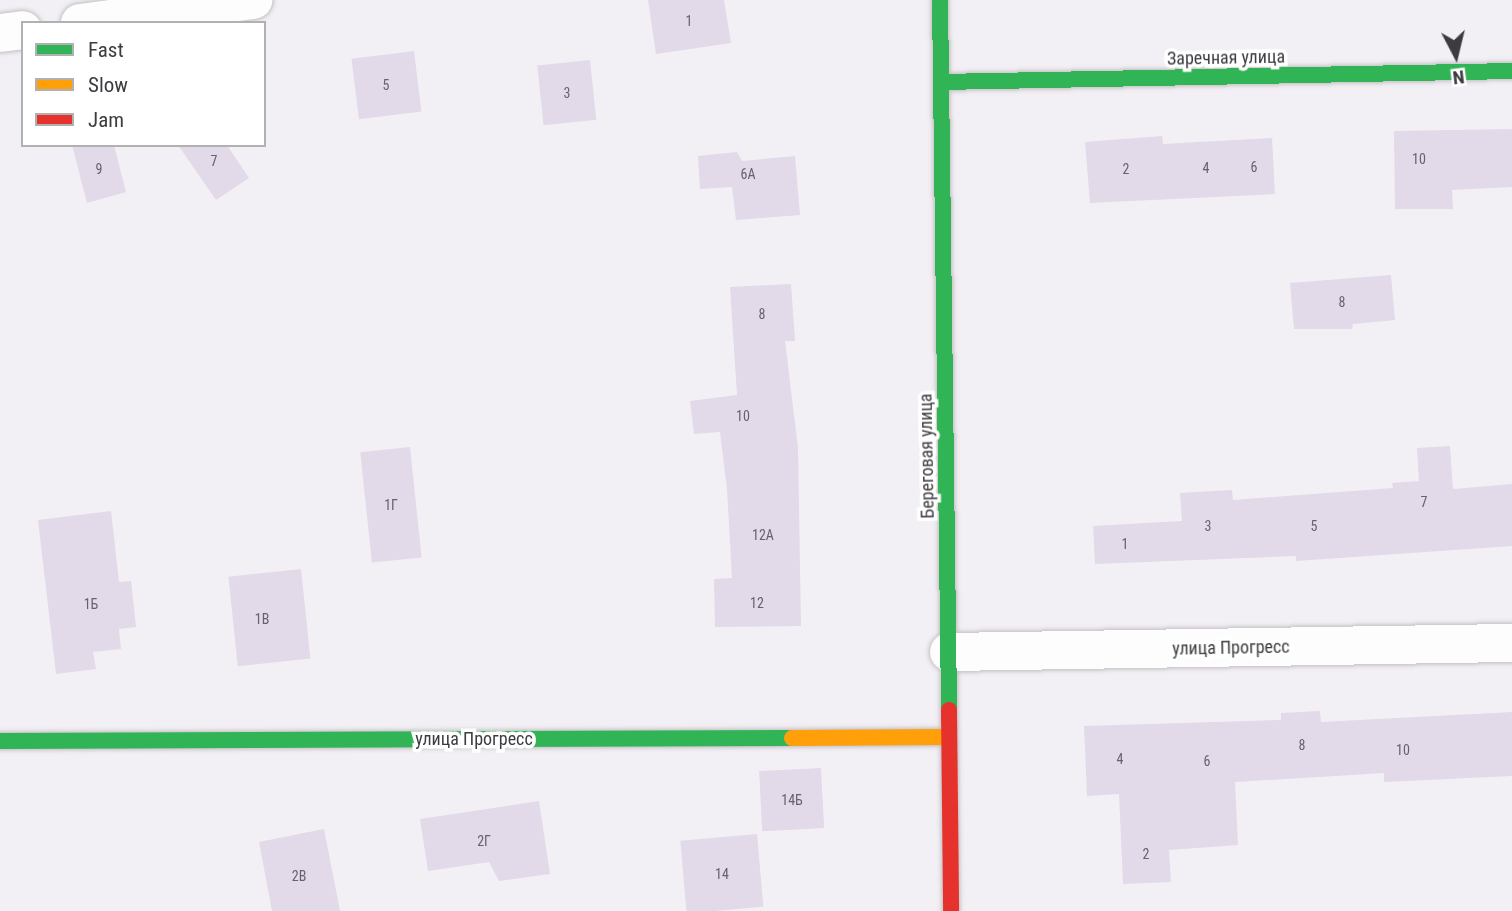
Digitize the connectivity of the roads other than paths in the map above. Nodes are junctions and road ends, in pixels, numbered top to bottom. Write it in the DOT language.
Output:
graph roads {
  1 [pos="253,0"];
  2 [pos="940,0"];
  3 [pos="95,21"];
  4 [pos="21,30"];
  5 [pos="0,33"];
  6 [pos="1512,71"];
  7 [pos="941,82"];
  8 [pos="1512,643"];
  9 [pos="949,652"];
  10 [pos="947,737"];
  11 [pos="0,741"];
  12 [pos="951,911"];
  1 -- 3 [label="street"];
  2 -- 7 [label="street, Береговая улица"];
  4 -- 5 [label="street"];
  6 -- 7 [label="street, Заречная улица"];
  7 -- 9 [label="street, Береговая улица"];
  8 -- 9 [label="street, улица Прогресс"];
  9 -- 10 [label="street, Береговая улица"];
  10 -- 11 [label="street, улица Прогресс"];
  10 -- 12 [label="street, Береговая улица"];
}
